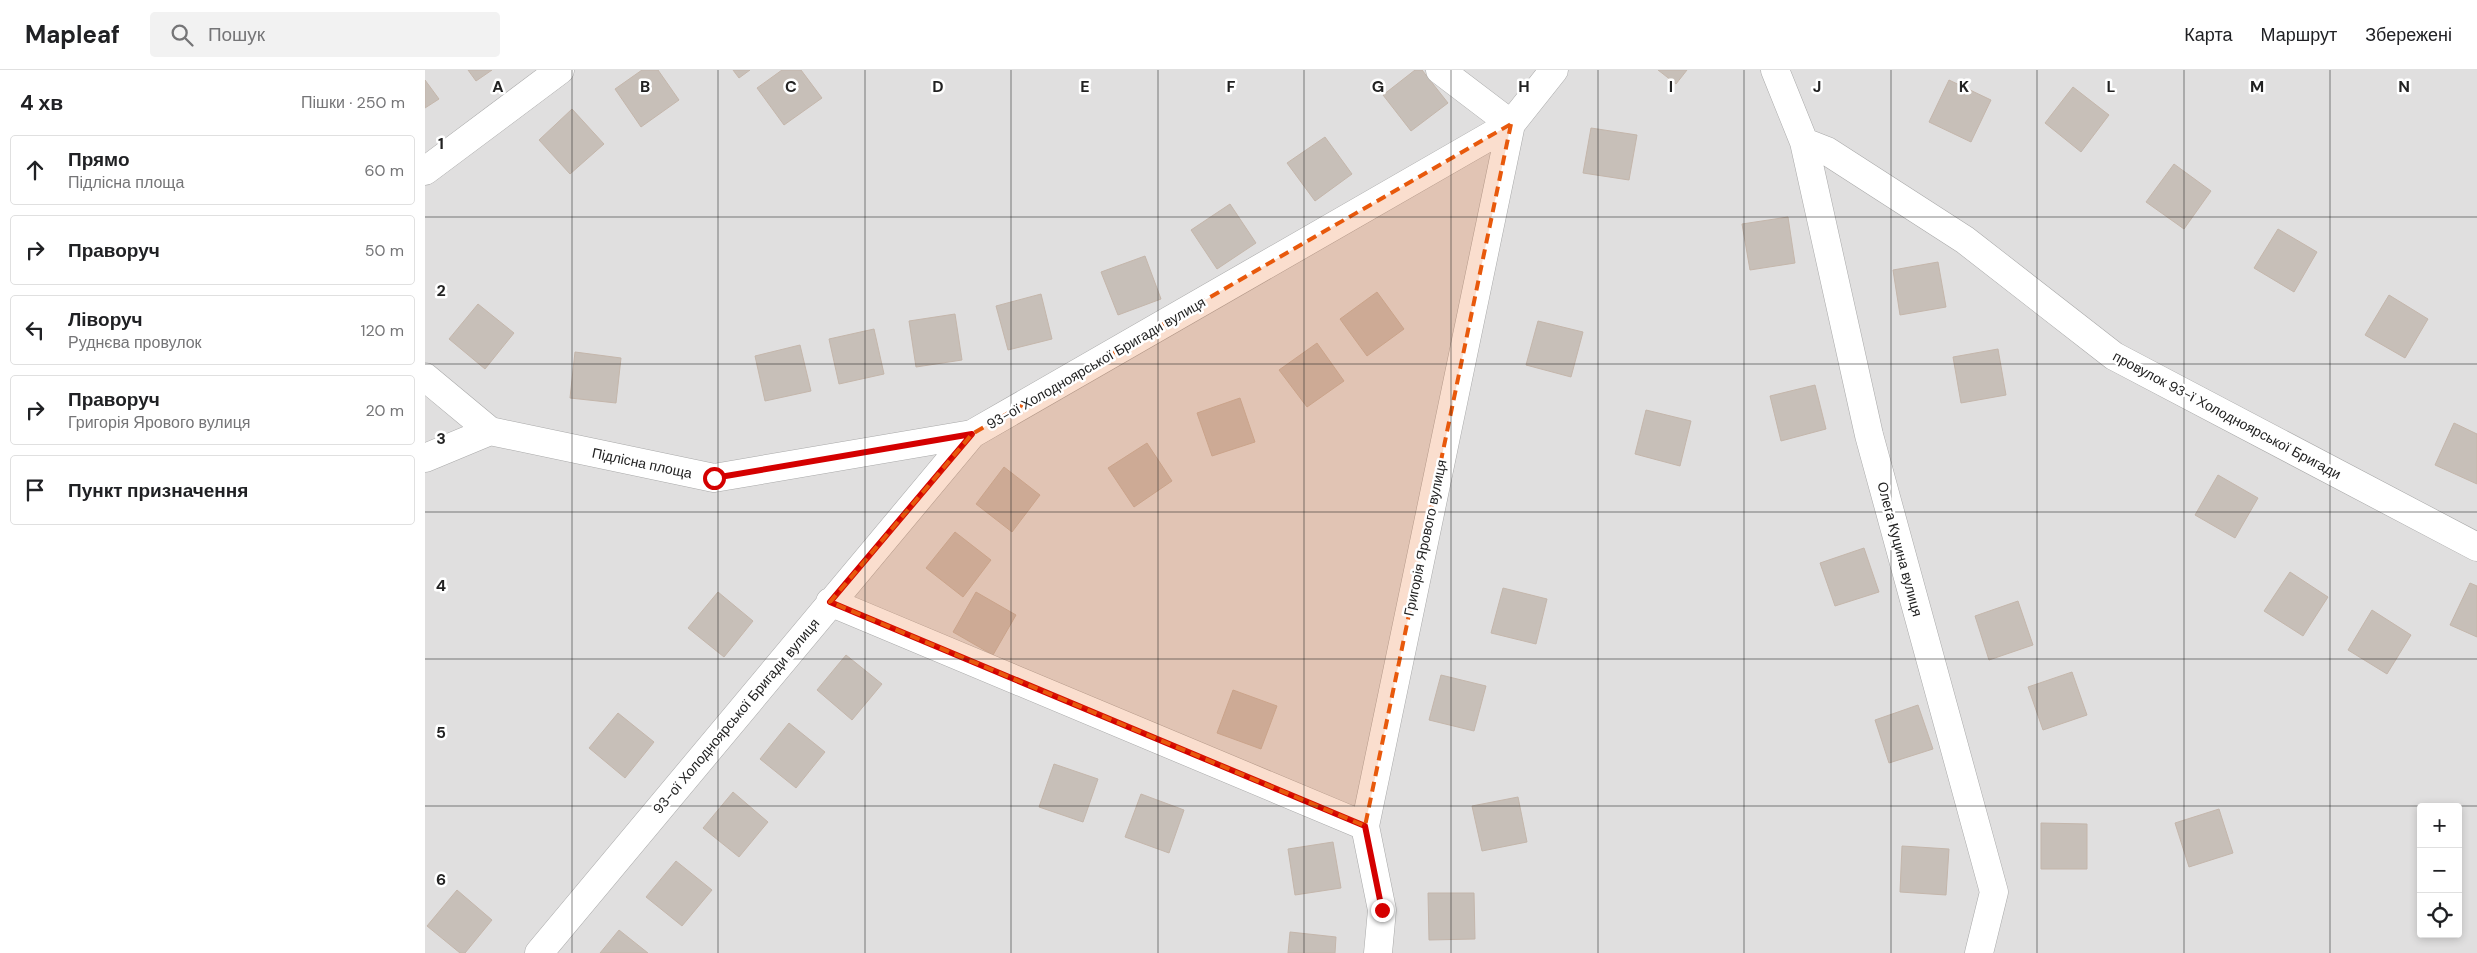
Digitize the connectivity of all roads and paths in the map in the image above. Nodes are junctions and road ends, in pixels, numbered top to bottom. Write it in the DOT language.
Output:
graph roads {
  1 [pos="560,70"];
  2 [pos="1440,70"];
  3 [pos="1554,70"];
  4 [pos="1775,70"];
  5 [pos="1511,124"];
  6 [pos="1804,142"];
  7 [pos="425,171"];
  8 [pos="425,377"];
  9 [pos="490,431"];
  10 [pos="972,434"];
  11 [pos="425,458"];
  12 [pos="2477,547"];
  13 [pos="830,602"];
  14 [pos="1365,826"];
  15 [pos="539,953"];
  16 [pos="1378,953"];
  17 [pos="1979,953"];
  1 -- 7 [label="street"];
  2 -- 5 [label="street"];
  3 -- 5 [label="street, 93-ої Холодноярської Бригади вулиця"];
  4 -- 6 [label="street"];
  5 -- 10 [label="street, 93-ої Холодноярської Бригади вулиця"];
  5 -- 14 [label="street, Григорія Ярового вулиця"];
  6 -- 12 [label="street, провулок 93-ї Холодноярської Бригади"];
  6 -- 17 [label="street, Олега Куцина вулиця"];
  8 -- 9 [label="street, Підлісна площа"];
  9 -- 10 [label="street, Підлісна площа"];
  9 -- 11 [label="street"];
  10 -- 13 [label="street, 93-ої Холодноярської Бригади вулиця"];
  13 -- 14 [label="street"];
  13 -- 15 [label="street, 93-ої Холодноярської Бригади вулиця"];
  14 -- 16 [label="street, Григорія Ярового вулиця"];
}
